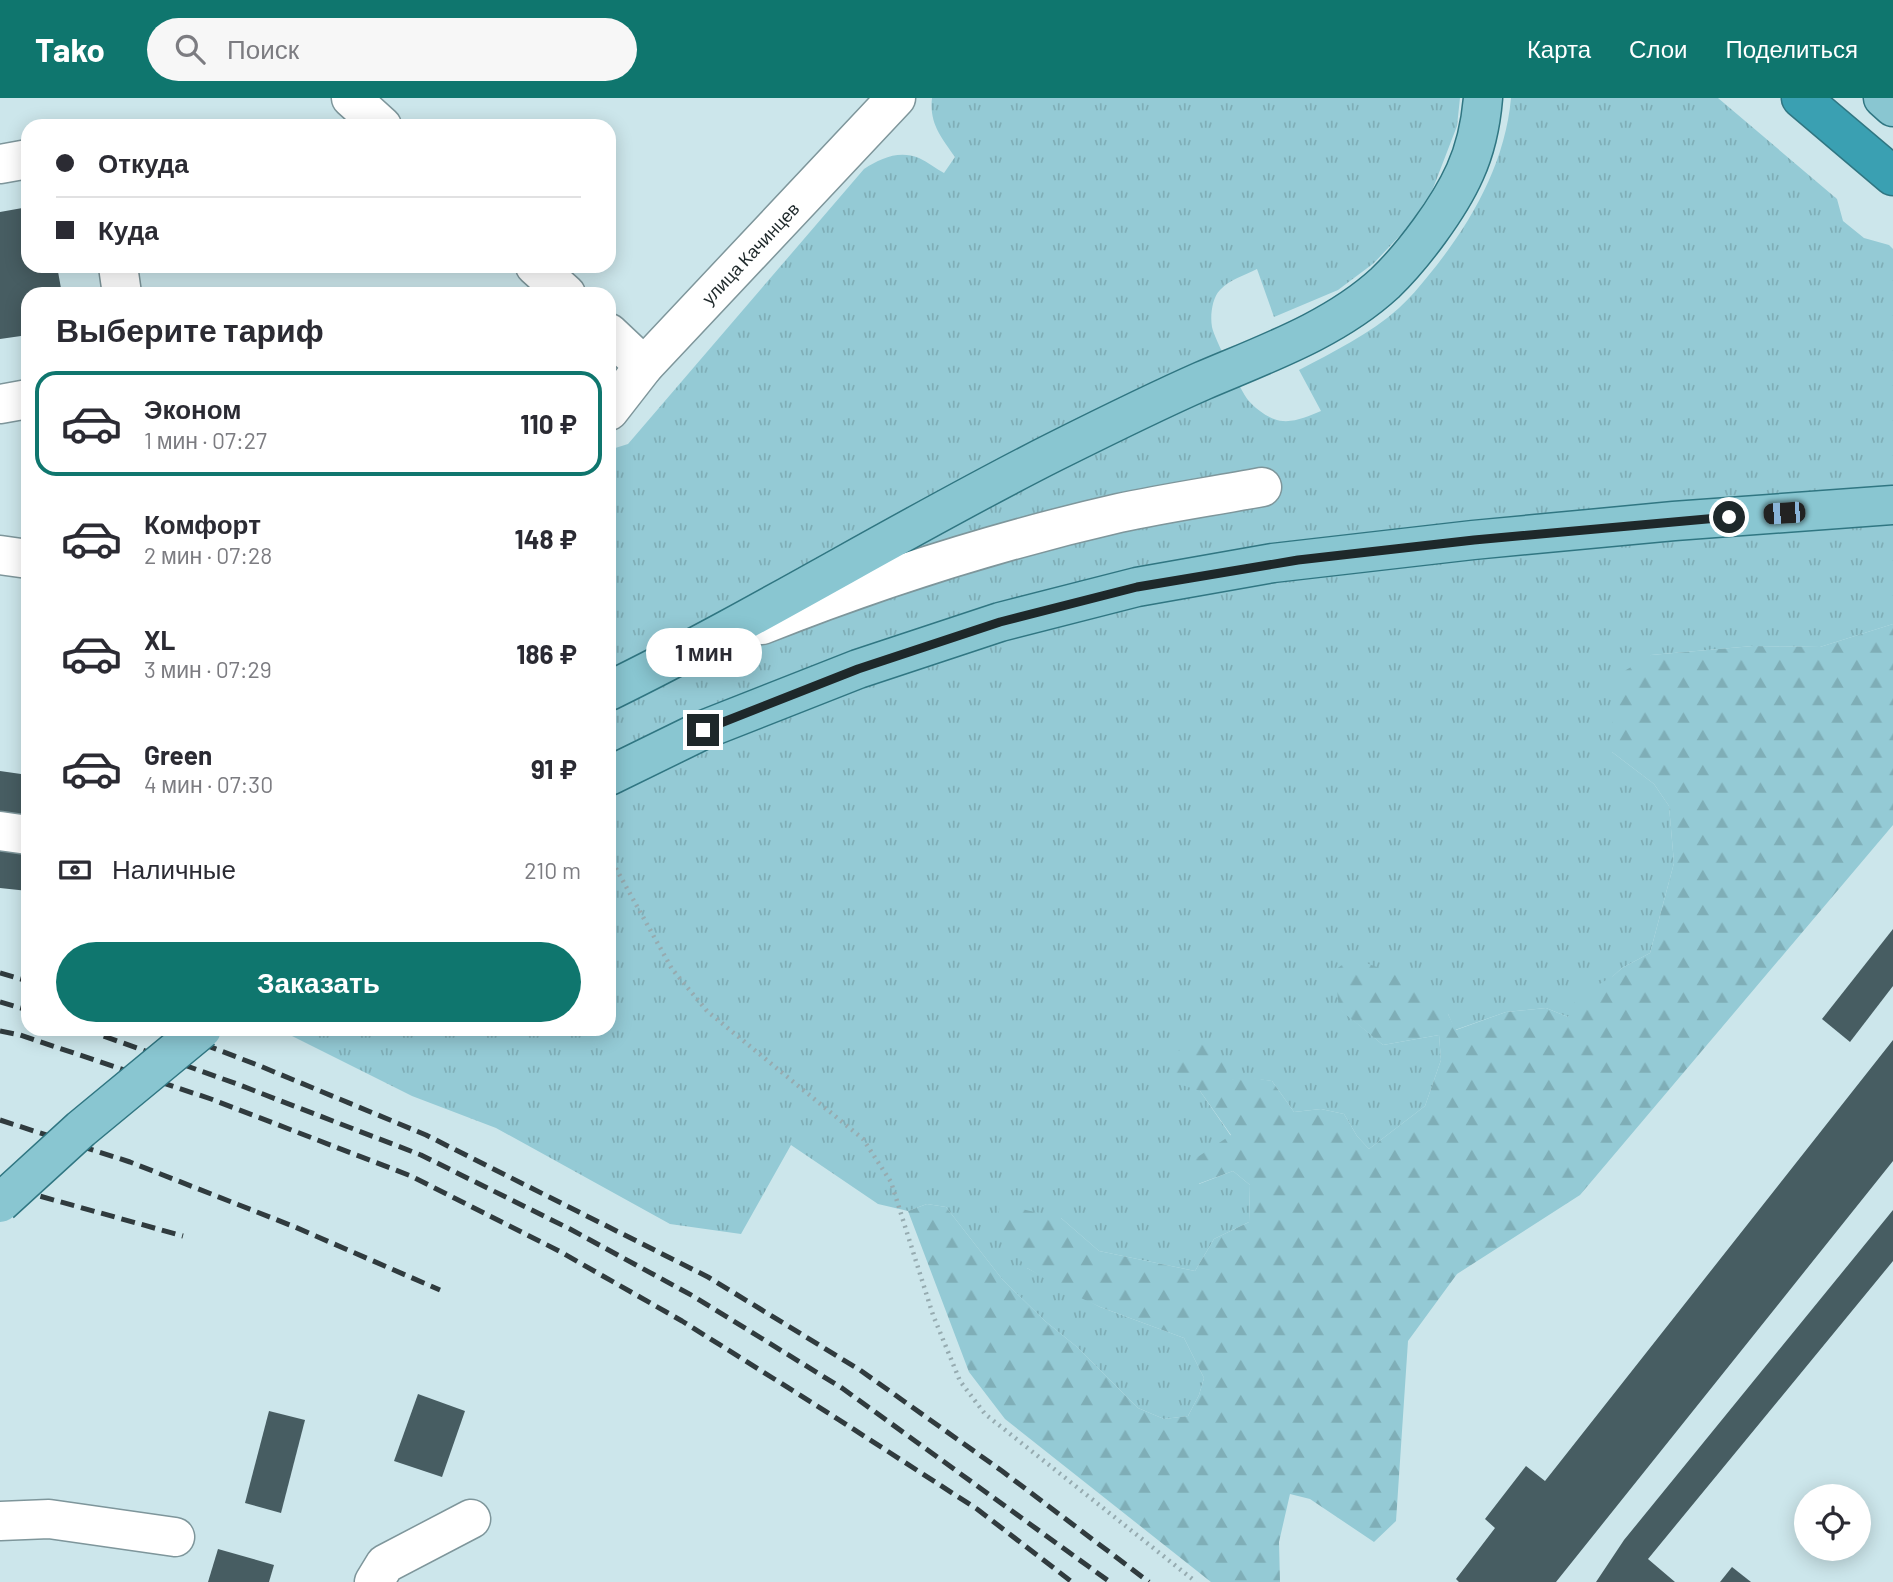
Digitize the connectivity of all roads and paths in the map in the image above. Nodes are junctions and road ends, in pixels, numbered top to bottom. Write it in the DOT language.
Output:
graph roads {
  1 [pos="351,98"];
  2 [pos="1483,98"];
  3 [pos="1801,98"];
  4 [pos="1883,98"];
  5 [pos="875,105"];
  6 [pos="1893,107"];
  7 [pos="374,119"];
  8 [pos="21,160"];
  9 [pos="0,164"];
  10 [pos="1893,176"];
  11 [pos="543,273"];
  12 [pos="558,287"];
  13 [pos="616,339"];
  14 [pos="645,366"];
  15 [pos="21,400"];
  16 [pos="616,402"];
  17 [pos="0,404"];
  18 [pos="1262,487"];
  19 [pos="1893,505"];
  20 [pos="0,555"];
  21 [pos="21,558"];
  22 [pos="673,660"];
  23 [pos="616,688"];
  24 [pos="616,773"];
  25 [pos="0,831"];
  26 [pos="21,834"];
  27 [pos="616,869"];
  28 [pos="169,1036"];
  29 [pos="194,1036"];
  30 [pos="81,1129"];
  31 [pos="0,1203"];
  32 [pos="471,1519"];
  33 [pos="0,1521"];
  34 [pos="175,1537"];
  35 [pos="374,1582"];
  36 [pos="1196,1582"];
  1 -- 7 [label="street"];
  2 -- 22 [label="main road"];
  3 -- 10 [label="highway"];
  4 -- 6 [label="main road"];
  5 -- 14 [label="street, улица Качинцев"];
  8 -- 9 [label="street"];
  11 -- 12 [label="street"];
  13 -- 14 [label="street"];
  14 -- 16 [label="street, улица Качинцев"];
  15 -- 17 [label="street"];
  18 -- 22 [label="street"];
  19 -- 24 [label="main road"];
  20 -- 21 [label="street"];
  22 -- 23 [label="main road"];
  25 -- 26 [label="street"];
  27 -- 36 [label="path"];
  28 -- 30 [label="main road, bridge"];
  29 -- 30 [label="main road, bridge"];
  30 -- 31 [label="main road, bridge"];
  32 -- 35 [label="street"];
  33 -- 34 [label="street"];
}
